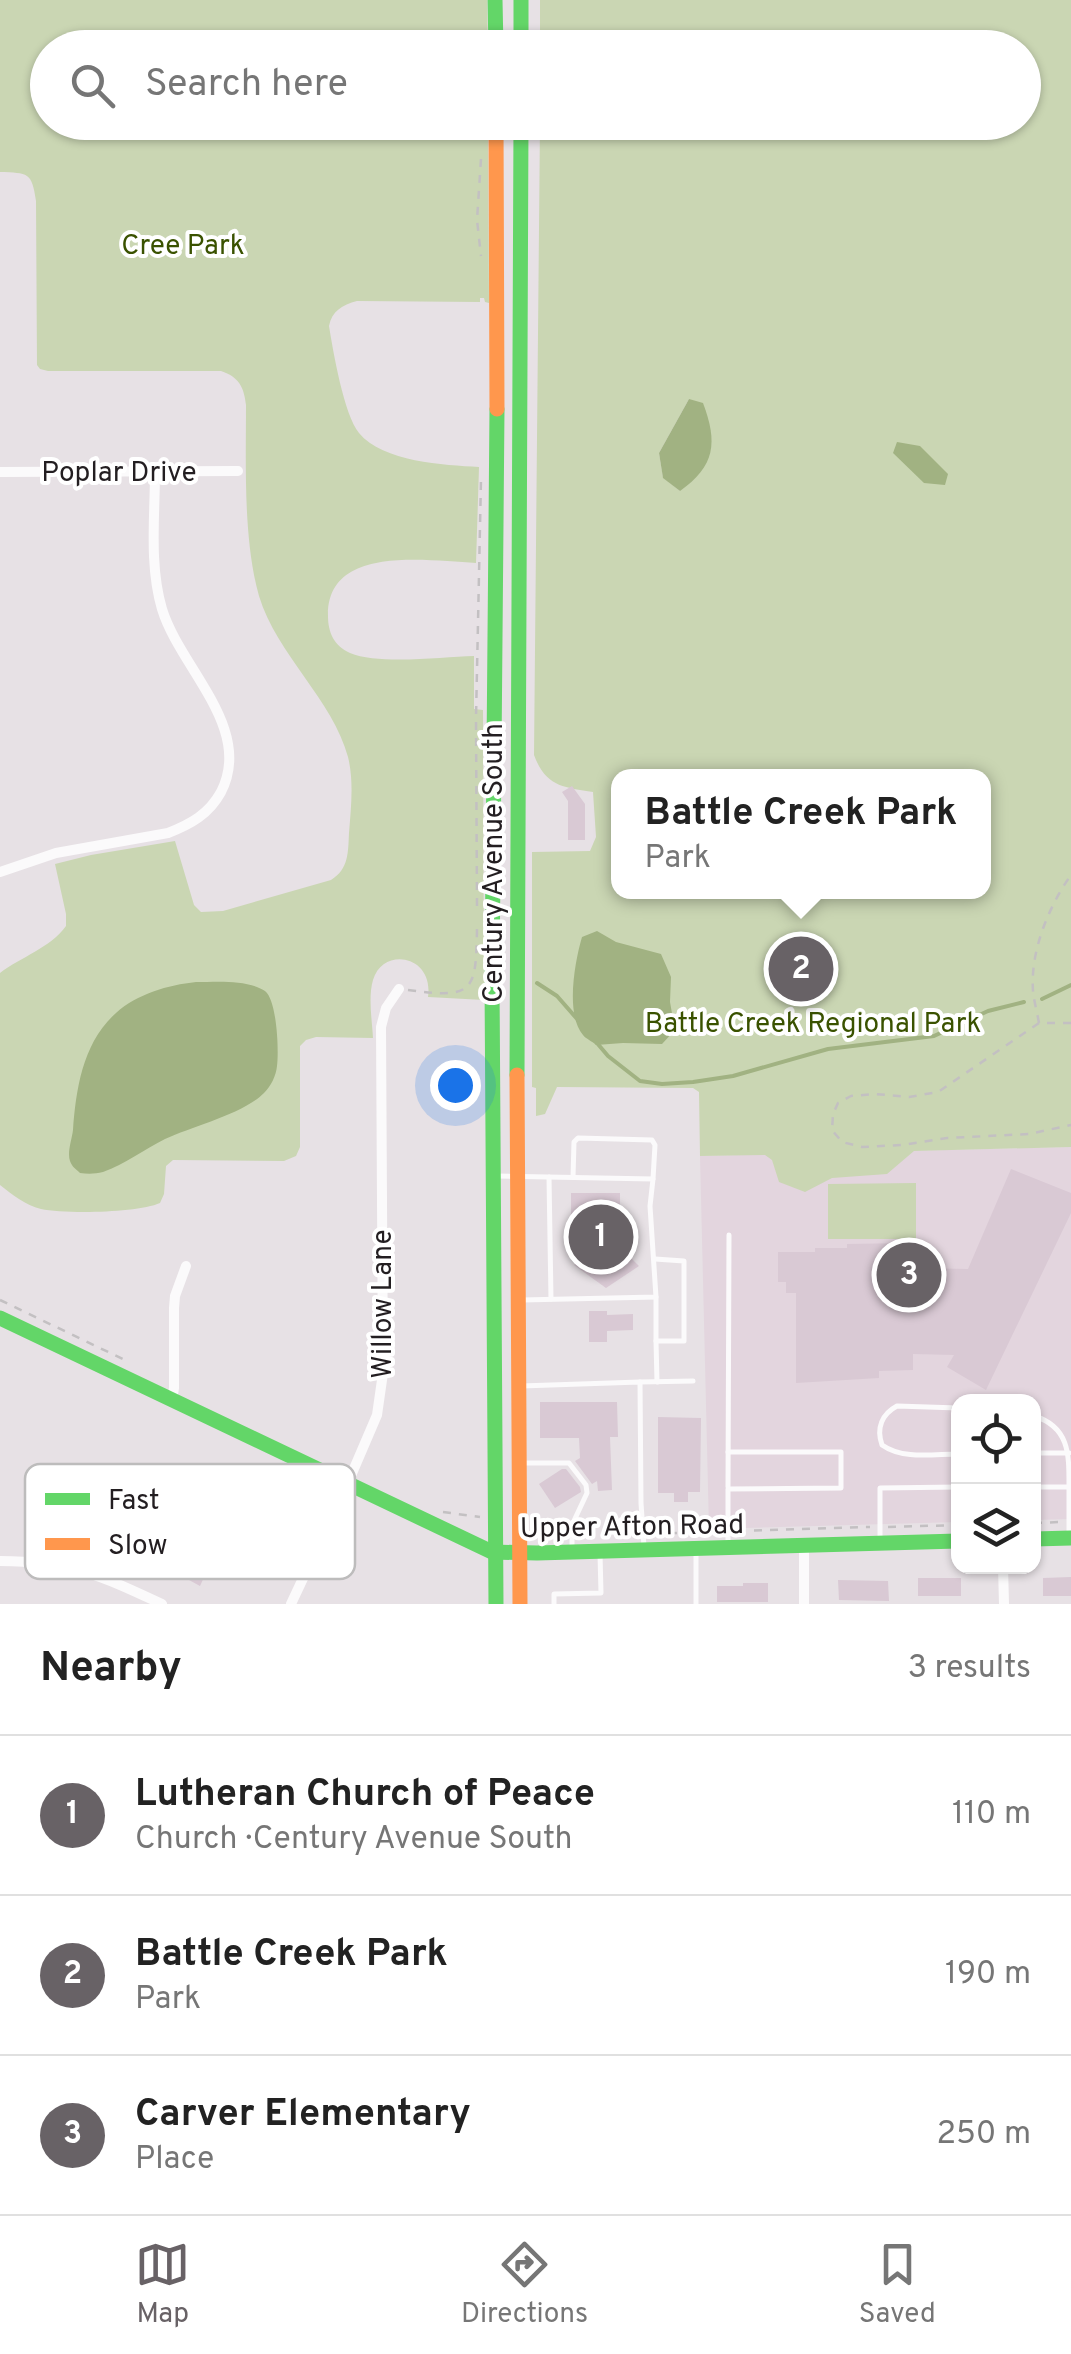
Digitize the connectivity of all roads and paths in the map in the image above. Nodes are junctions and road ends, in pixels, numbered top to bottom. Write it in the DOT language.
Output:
graph roads {
  1 [pos="496,0"];
  2 [pos="521,0"];
  3 [pos="496,30"];
  4 [pos="521,30"];
  5 [pos="496,140"];
  6 [pos="521,140"];
  7 [pos="481,148"];
  8 [pos="482,261"];
  9 [pos="481,467"];
  10 [pos="155,471"];
  11 [pos="238,471"];
  12 [pos="0,472"];
  13 [pos="0,872"];
  14 [pos="1071,874"];
  15 [pos="477,908"];
  16 [pos="477,920"];
  17 [pos="399,989"];
  18 [pos="1039,1023"];
  19 [pos="1071,1023"];
  20 [pos="1071,1125"];
  21 [pos="493,1176"];
  22 [pos="518,1176"];
  23 [pos="548,1176"];
  24 [pos="573,1178"];
  25 [pos="653,1180"];
  26 [pos="729,1235"];
  27 [pos="655,1259"];
  28 [pos="186,1266"];
  29 [pos="656,1297"];
  30 [pos="518,1300"];
  31 [pos="551,1300"];
  32 [pos="0,1318"];
  33 [pos="656,1341"];
  34 [pos="640,1382"];
  35 [pos="657,1382"];
  36 [pos="693,1382"];
  37 [pos="519,1386"];
  38 [pos="172,1401"];
  39 [pos="951,1408"];
  40 [pos="1041,1420"];
  41 [pos="728,1452"];
  42 [pos="1069,1452"];
  43 [pos="1041,1453"];
  44 [pos="951,1454"];
  45 [pos="520,1463"];
  46 [pos="304,1464"];
  47 [pos="355,1468"];
  48 [pos="951,1487"];
  49 [pos="1041,1487"];
  50 [pos="1069,1487"];
  51 [pos="355,1488"];
  52 [pos="728,1489"];
  53 [pos="1041,1522"];
  54 [pos="1058,1522"];
  55 [pos="951,1525"];
  56 [pos="889,1526"];
  57 [pos="536,1527"];
  58 [pos="870,1527"];
  59 [pos="742,1531"];
  60 [pos="716,1532"];
  61 [pos="1070,1538"];
  62 [pos="1041,1539"];
  63 [pos="951,1541"];
  64 [pos="644,1542"];
  65 [pos="880,1543"];
  66 [pos="572,1544"];
  67 [pos="804,1546"];
  68 [pos="728,1548"];
  69 [pos="696,1549"];
  70 [pos="495,1552"];
  71 [pos="600,1552"];
  72 [pos="519,1554"];
  73 [pos="0,1561"];
  74 [pos="25,1562"];
  75 [pos="1004,1574"];
  76 [pos="109,1579"];
  77 [pos="303,1579"];
  78 [pos="601,1593"];
  79 [pos="162,1604"];
  80 [pos="291,1604"];
  81 [pos="496,1604"];
  82 [pos="520,1604"];
  83 [pos="554,1604"];
  84 [pos="601,1604"];
  85 [pos="696,1604"];
  86 [pos="804,1604"];
  87 [pos="1004,1604"];
  1 -- 3 [label="main road"];
  2 -- 4 [label="main road"];
  5 -- 21 [label="main road, Century Avenue South"];
  6 -- 22 [label="main road, Century Avenue South"];
  7 -- 8 [label="path"];
  9 -- 15 [label="path"];
  10 -- 11 [label="street, Poplar Drive"];
  10 -- 12 [label="street, Poplar Drive"];
  10 -- 13 [label="street"];
  14 -- 18 [label="path"];
  16 -- 17 [label="path"];
  17 -- 47 [label="street, Willow Lane"];
  18 -- 19 [label="path"];
  18 -- 20 [label="path"];
  21 -- 22 [label="lane"];
  21 -- 70 [label="main road, Century Avenue South"];
  22 -- 23 [label="lane"];
  22 -- 30 [label="main road, Century Avenue South"];
  23 -- 24 [label="lane"];
  23 -- 31 [label="lane"];
  24 -- 25 [label="lane"];
  24 -- 25 [label="lane"];
  25 -- 27 [label="lane"];
  26 -- 41 [label="lane"];
  27 -- 29 [label="lane"];
  27 -- 33 [label="lane"];
  28 -- 38 [label="street"];
  29 -- 31 [label="lane"];
  29 -- 33 [label="lane"];
  30 -- 31 [label="lane"];
  30 -- 37 [label="main road, Century Avenue South"];
  32 -- 38 [label="main road, Upper Afton Road"];
  33 -- 35 [label="lane"];
  34 -- 35 [label="lane"];
  34 -- 37 [label="lane"];
  34 -- 64 [label="lane"];
  35 -- 36 [label="lane"];
  37 -- 45 [label="main road, Century Avenue South"];
  38 -- 46 [label="main road, Upper Afton Road"];
  39 -- 44 [label="lane"];
  40 -- 42 [label="lane"];
  41 -- 52 [label="lane"];
  41 -- 52 [label="lane"];
  42 -- 43 [label="lane"];
  42 -- 50 [label="lane"];
  45 -- 66 [label="lane"];
  45 -- 72 [label="main road, Century Avenue South"];
  48 -- 65 [label="lane"];
  49 -- 50 [label="lane"];
  50 -- 61 [label="lane"];
  51 -- 70 [label="main road, Upper Afton Road"];
  52 -- 68 [label="lane"];
  53 -- 54 [label="path"];
  55 -- 56 [label="path"];
  57 -- 66 [label="path"];
  58 -- 59 [label="path"];
  60 -- 64 [label="path"];
  61 -- 62 [label="main road"];
  63 -- 65 [label="main road, Upper Afton Road"];
  64 -- 69 [label="main road, Upper Afton Road"];
  64 -- 71 [label="main road, Upper Afton Road"];
  65 -- 67 [label="main road, Upper Afton Road"];
  66 -- 71 [label="main road, Upper Afton Road"];
  66 -- 72 [label="main road, Upper Afton Road"];
  67 -- 68 [label="main road, Upper Afton Road"];
  67 -- 86 [label="street"];
  68 -- 69 [label="main road, Upper Afton Road"];
  69 -- 85 [label="lane"];
  70 -- 72 [label="main road, Upper Afton Road"];
  70 -- 81 [label="main road, Century Avenue South"];
  71 -- 78 [label="lane"];
  72 -- 82 [label="main road, Century Avenue South"];
  73 -- 74 [label="street"];
  75 -- 87 [label="street"];
  76 -- 79 [label="street"];
  77 -- 80 [label="street, Willow Lane"];
  78 -- 83 [label="lane"];
  78 -- 84 [label="lane"];
}
